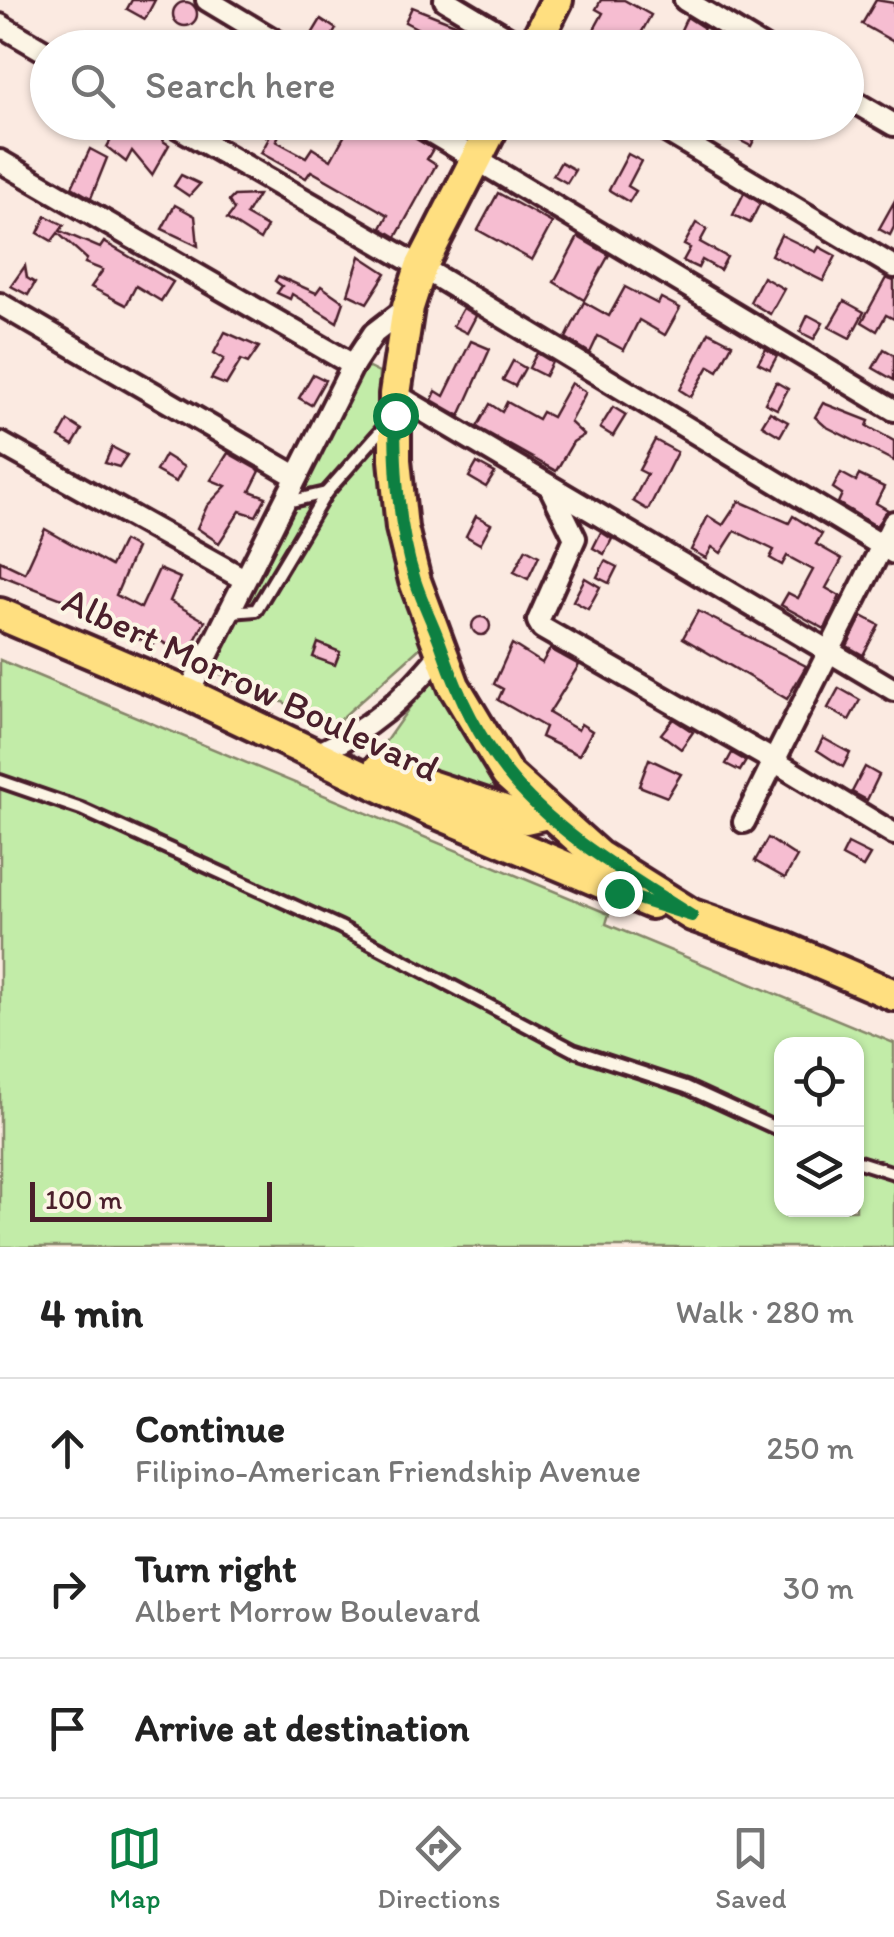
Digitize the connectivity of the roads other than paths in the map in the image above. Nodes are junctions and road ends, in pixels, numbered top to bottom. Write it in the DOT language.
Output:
graph roads {
  1 [pos="206,0"];
  2 [pos="445,0"];
  3 [pos="558,0"];
  4 [pos="685,0"];
  5 [pos="0,25"];
  6 [pos="257,30"];
  7 [pos="495,30"];
  8 [pos="542,30"];
  9 [pos="734,30"];
  10 [pos="30,42"];
  11 [pos="864,107"];
  12 [pos="894,125"];
  13 [pos="200,140"];
  14 [pos="444,140"];
  15 [pos="485,140"];
  16 [pos="681,140"];
  17 [pos="476,159"];
  18 [pos="0,161"];
  19 [pos="421,267"];
  20 [pos="894,268"];
  21 [pos="0,304"];
  22 [pos="408,306"];
  23 [pos="352,364"];
  24 [pos="395,405"];
  25 [pos="894,410"];
  26 [pos="0,443"];
  27 [pos="294,475"];
  28 [pos="551,489"];
  29 [pos="326,494"];
  30 [pos="282,503"];
  31 [pos="894,522"];
  32 [pos="888,549"];
  33 [pos="258,552"];
  34 [pos="289,560"];
  35 [pos="244,580"];
  36 [pos="230,612"];
  37 [pos="0,614"];
  38 [pos="443,651"];
  39 [pos="828,652"];
  40 [pos="894,690"];
  41 [pos="188,694"];
  42 [pos="314,755"];
  43 [pos="774,761"];
  44 [pos="350,771"];
  45 [pos="0,781"];
  46 [pos="554,807"];
  47 [pos="435,812"];
  48 [pos="744,822"];
  49 [pos="894,834"];
  50 [pos="692,916"];
  51 [pos="780,946"];
  52 [pos="894,996"];
  53 [pos="774,1127"];
  54 [pos="864,1164"];
  55 [pos="894,1173"];
  1 -- 6 [label="street"];
  2 -- 7 [label="street"];
  3 -- 8 [label="main road"];
  4 -- 9 [label="street"];
  5 -- 10 [label="street"];
  11 -- 12 [label="street"];
  13 -- 19 [label="street"];
  14 -- 17 [label="street"];
  15 -- 17 [label="main road"];
  16 -- 20 [label="street"];
  17 -- 19 [label="main road"];
  17 -- 25 [label="street"];
  18 -- 23 [label="street"];
  19 -- 22 [label="main road"];
  19 -- 32 [label="street"];
  21 -- 27 [label="street"];
  22 -- 23 [label="street"];
  22 -- 24 [label="main road"];
  23 -- 27 [label="street"];
  24 -- 28 [label="street"];
  24 -- 29 [label="lane"];
  24 -- 38 [label="main road"];
  26 -- 35 [label="street"];
  27 -- 30 [label="street"];
  28 -- 39 [label="street"];
  28 -- 43 [label="street"];
  29 -- 30 [label="lane"];
  29 -- 34 [label="lane"];
  30 -- 33 [label="street"];
  31 -- 32 [label="street"];
  32 -- 39 [label="street"];
  33 -- 34 [label="lane"];
  33 -- 35 [label="street"];
  34 -- 36 [label="lane"];
  35 -- 36 [label="street"];
  36 -- 41 [label="street"];
  37 -- 41 [label="main road, Albert Morrow Boulevard"];
  38 -- 42 [label="street"];
  38 -- 46 [label="main road"];
  39 -- 40 [label="street"];
  39 -- 43 [label="street"];
  41 -- 42 [label="main road, Albert Morrow Boulevard"];
  42 -- 44 [label="main road, Albert Morrow Boulevard"];
  43 -- 48 [label="street"];
  43 -- 49 [label="street"];
  44 -- 46 [label="main road"];
  44 -- 47 [label="main road, Albert Morrow Boulevard"];
  45 -- 53 [label="lane"];
  46 -- 47 [label="main road"];
  46 -- 50 [label="main road"];
  46 -- 51 [label="main road"];
  47 -- 50 [label="main road, Albert Morrow Boulevard"];
  50 -- 51 [label="main road"];
  51 -- 52 [label="main road"];
  54 -- 55 [label="lane"];
}
